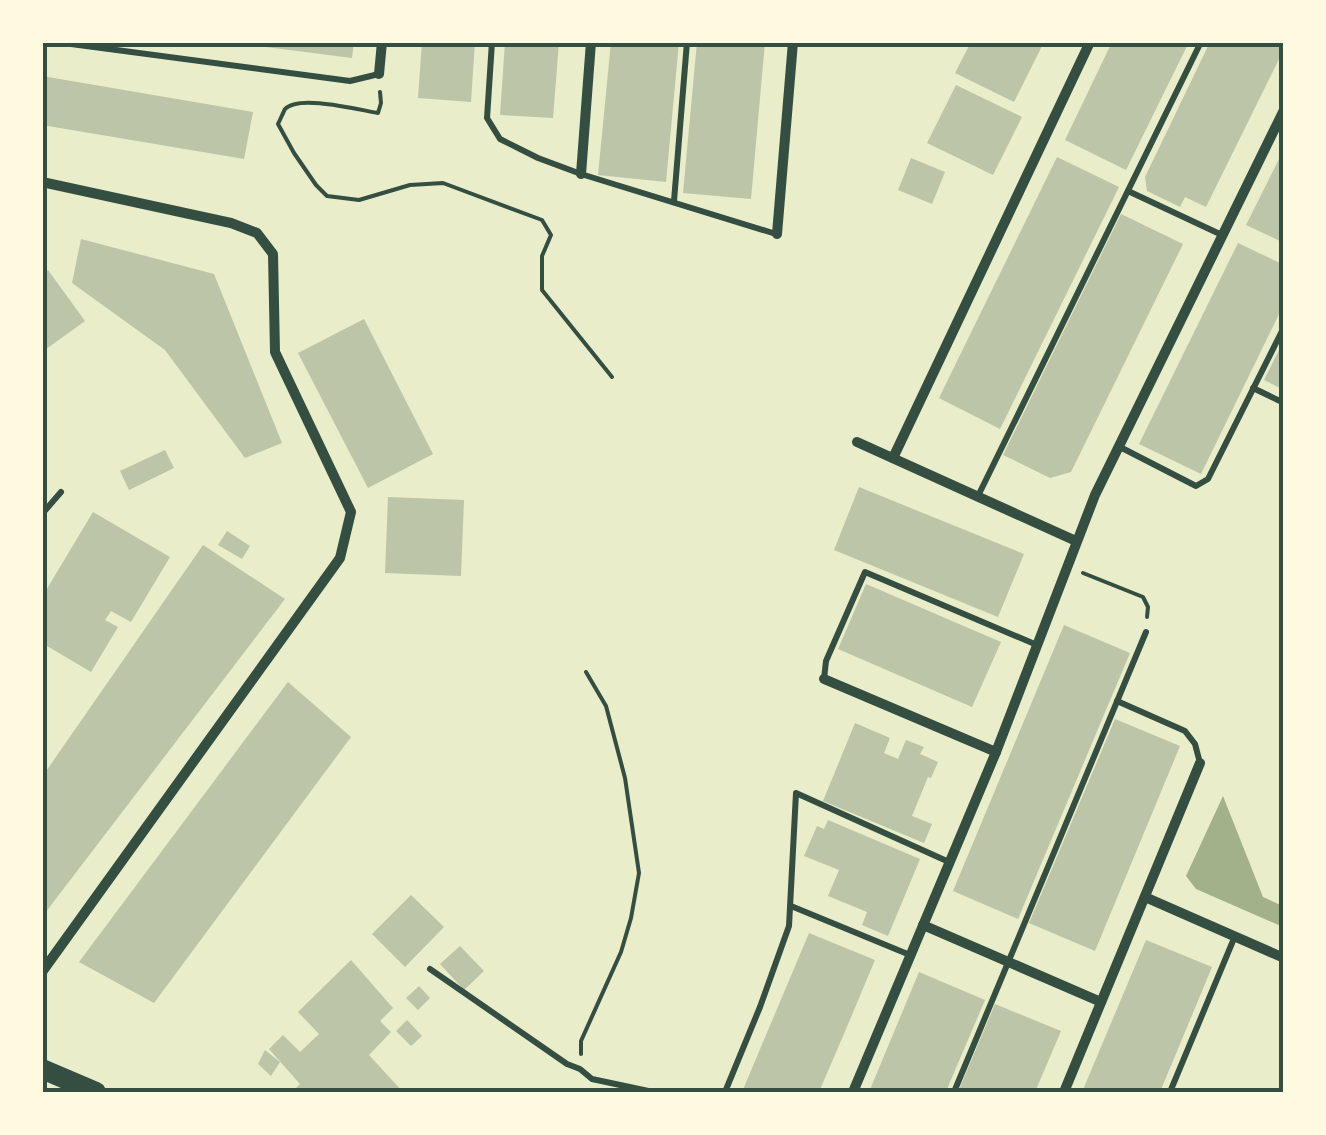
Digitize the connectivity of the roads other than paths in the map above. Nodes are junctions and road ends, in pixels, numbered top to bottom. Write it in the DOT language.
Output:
graph roads {
  1 [pos="56,42"];
  2 [pos="382,42"];
  3 [pos="492,42"];
  4 [pos="590,42"];
  5 [pos="687,42"];
  6 [pos="794,42"];
  7 [pos="1090,42"];
  8 [pos="1201,42"];
  9 [pos="379,74"];
  10 [pos="1284,110"];
  11 [pos="581,174"];
  12 [pos="42,182"];
  13 [pos="1128,191"];
  14 [pos="674,201"];
  15 [pos="778,234"];
  16 [pos="1222,236"];
  17 [pos="1284,327"];
  18 [pos="1253,388"];
  19 [pos="1284,403"];
  20 [pos="857,442"];
  21 [pos="1118,446"];
  22 [pos="893,458"];
  23 [pos="61,492"];
  24 [pos="978,496"];
  25 [pos="42,514"];
  26 [pos="1076,541"];
  27 [pos="1146,632"];
  28 [pos="1037,645"];
  29 [pos="824,678"];
  30 [pos="1118,701"];
  31 [pos="996,752"];
  32 [pos="1200,762"];
  33 [pos="950,862"];
  34 [pos="1145,897"];
  35 [pos="791,906"];
  36 [pos="923,925"];
  37 [pos="1235,936"];
  38 [pos="910,955"];
  39 [pos="1284,958"];
  40 [pos="1008,962"];
  41 [pos="430,969"];
  42 [pos="42,972"];
  43 [pos="1102,1002"];
  44 [pos="42,1069"];
  45 [pos="96,1092"];
  46 [pos="653,1092"];
  47 [pos="725,1092"];
  48 [pos="852,1092"];
  49 [pos="954,1092"];
  50 [pos="1064,1092"];
  51 [pos="1170,1092"];
  1 -- 9 [label="lane"];
  2 -- 9 [label="street"];
  3 -- 11 [label="lane"];
  4 -- 11 [label="street"];
  5 -- 14 [label="lane"];
  6 -- 15 [label="street"];
  7 -- 22 [label="street"];
  8 -- 13 [label="lane"];
  10 -- 16 [label="street"];
  11 -- 14 [label="lane"];
  12 -- 42 [label="street"];
  13 -- 16 [label="lane"];
  13 -- 24 [label="lane"];
  14 -- 15 [label="lane"];
  16 -- 21 [label="street"];
  17 -- 18 [label="lane"];
  18 -- 19 [label="lane"];
  18 -- 21 [label="lane"];
  20 -- 22 [label="street"];
  21 -- 26 [label="street"];
  22 -- 24 [label="street"];
  23 -- 25 [label="lane"];
  24 -- 26 [label="street"];
  26 -- 28 [label="street"];
  27 -- 30 [label="lane"];
  28 -- 29 [label="lane"];
  28 -- 31 [label="street"];
  29 -- 31 [label="street"];
  30 -- 32 [label="lane"];
  30 -- 40 [label="lane"];
  31 -- 33 [label="street"];
  32 -- 34 [label="street"];
  33 -- 35 [label="lane"];
  33 -- 36 [label="street"];
  34 -- 37 [label="street"];
  34 -- 43 [label="street"];
  35 -- 38 [label="lane"];
  35 -- 47 [label="lane"];
  36 -- 38 [label="street"];
  36 -- 40 [label="street"];
  37 -- 39 [label="street"];
  37 -- 51 [label="lane"];
  38 -- 48 [label="street"];
  40 -- 43 [label="street"];
  40 -- 49 [label="lane"];
  41 -- 46 [label="lane"];
  43 -- 50 [label="street"];
  44 -- 45 [label="main road"];
}
